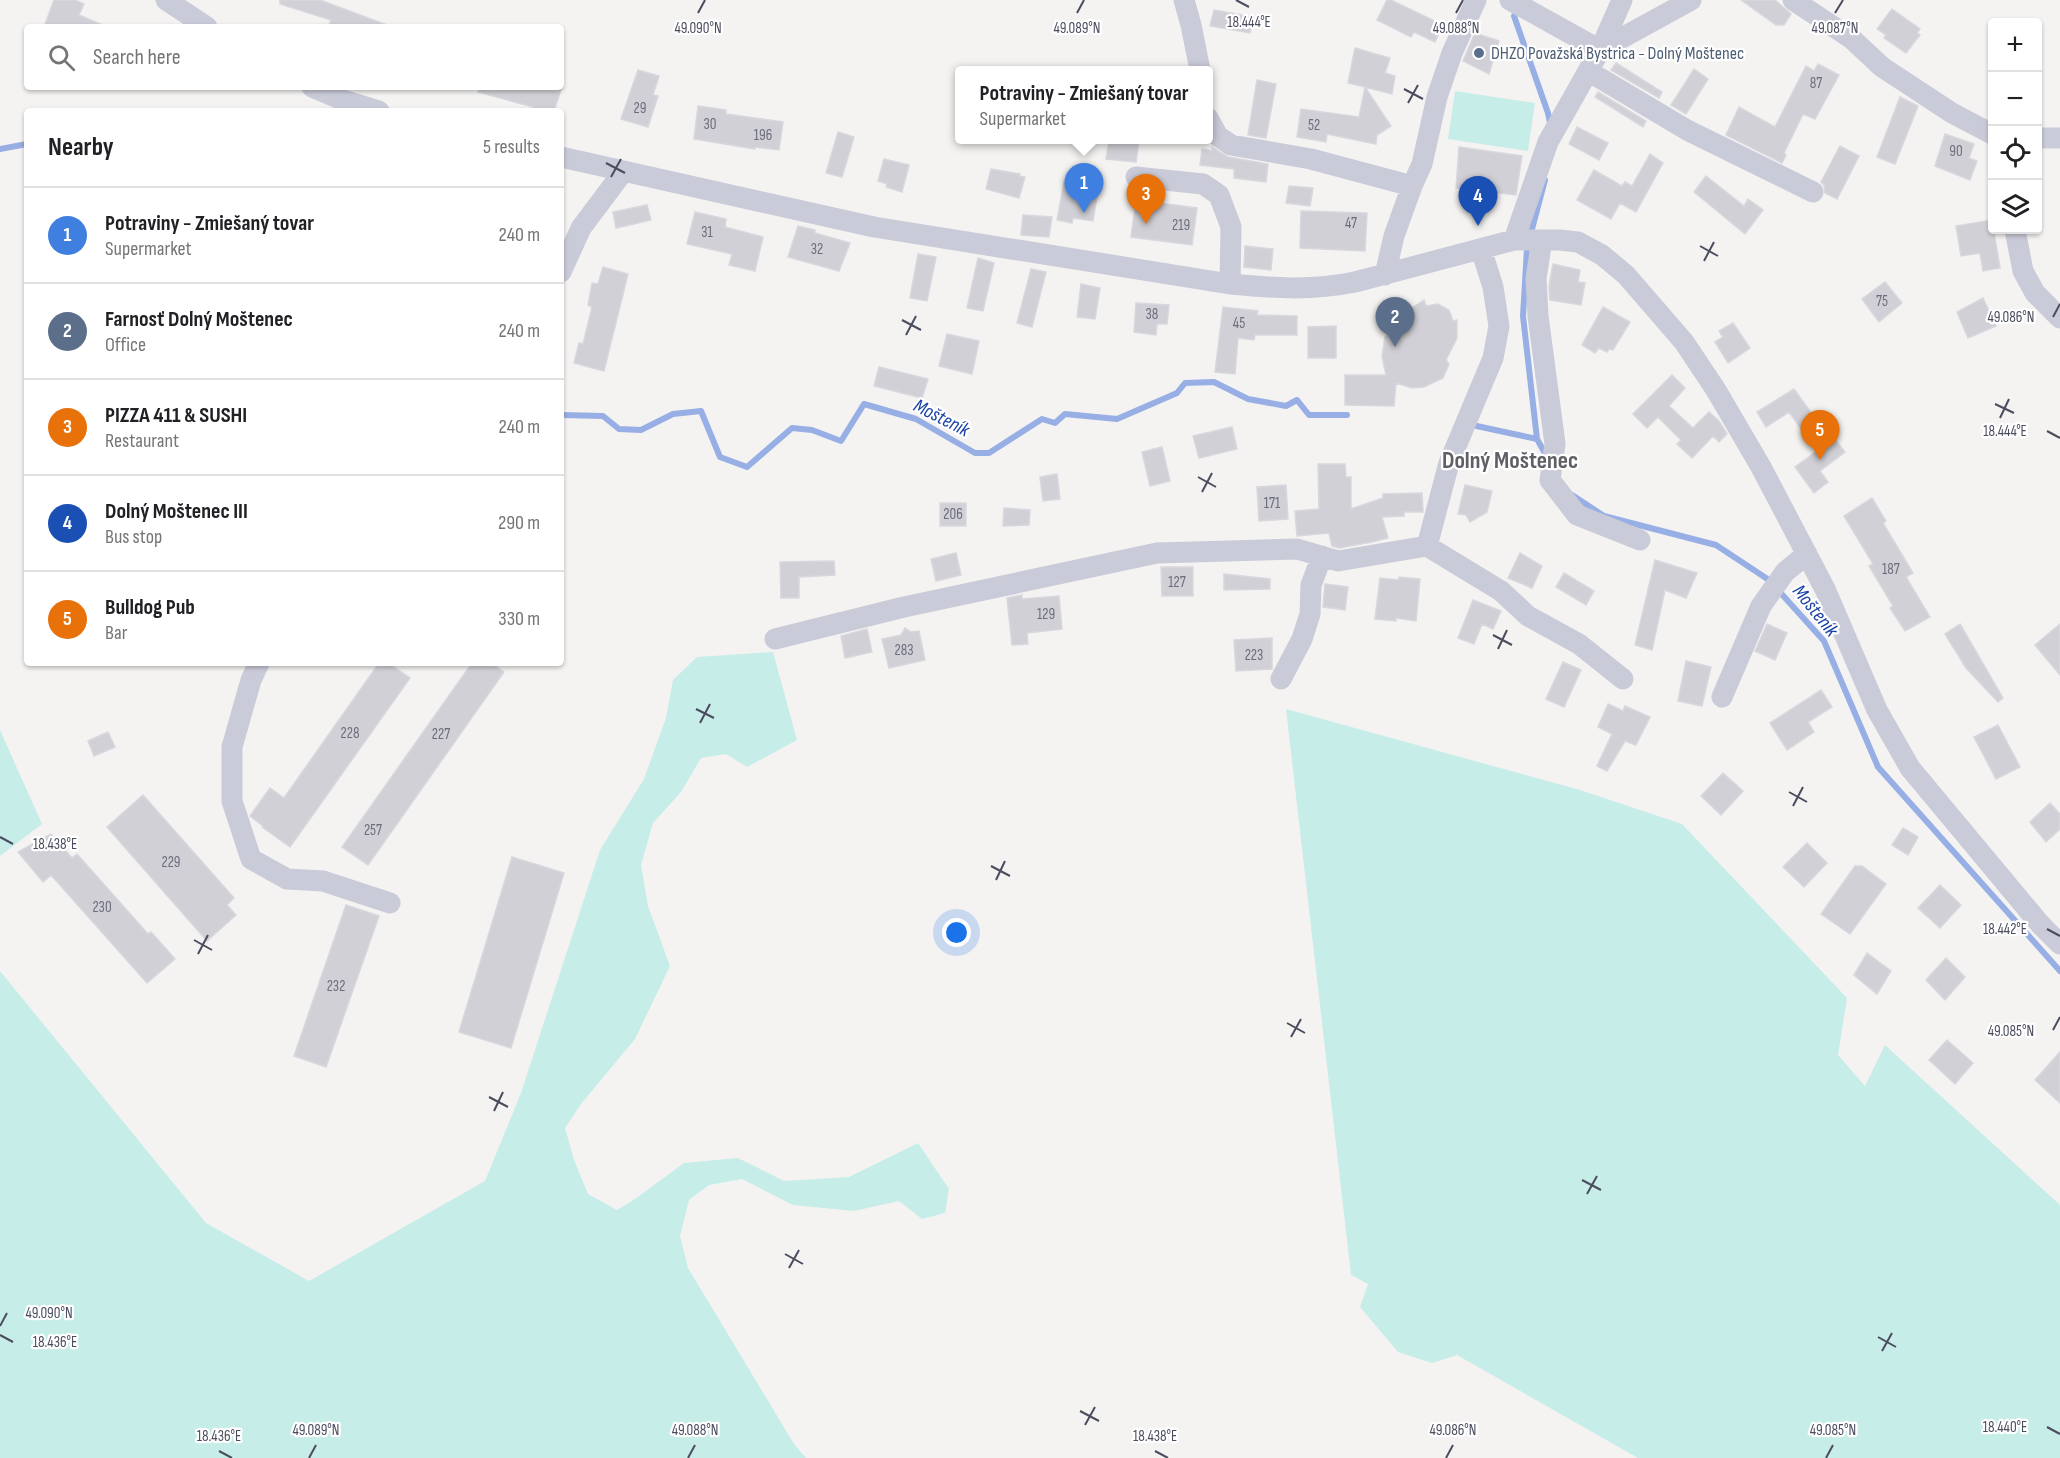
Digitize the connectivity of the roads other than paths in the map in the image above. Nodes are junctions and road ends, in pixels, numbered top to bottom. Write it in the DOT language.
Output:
graph roads {
  1 [pos="166,0"];
  2 [pos="1184,0"];
  3 [pos="1476,0"];
  4 [pos="1622,0"];
  5 [pos="1691,0"];
  6 [pos="1793,0"];
  7 [pos="1516,4"];
  8 [pos="202,24"];
  9 [pos="1600,50"];
  10 [pos="1199,66"];
  11 [pos="1588,71"];
  12 [pos="319,90"];
  13 [pos="369,108"];
  14 [pos="1213,126"];
  15 [pos="1988,132"];
  16 [pos="2042,138"];
  17 [pos="2060,138"];
  18 [pos="564,158"];
  19 [pos="623,172"];
  20 [pos="1136,177"];
  21 [pos="1412,186"];
  22 [pos="1813,192"];
  23 [pos="2016,234"];
  24 [pos="1517,240"];
  25 [pos="1542,240"];
  26 [pos="1481,249"];
  27 [pos="564,266"];
  28 [pos="1385,274"];
  29 [pos="1230,284"];
  30 [pos="2060,318"];
  31 [pos="1640,540"];
  32 [pos="1427,546"];
  33 [pos="1807,554"];
  34 [pos="1322,556"];
  35 [pos="775,639"];
  36 [pos="258,666"];
  37 [pos="1281,679"];
  38 [pos="1623,680"];
  39 [pos="1722,698"];
  40 [pos="390,903"];
  41 [pos="2060,944"];
  1 -- 8 [label="street"];
  2 -- 10 [label="street"];
  3 -- 21 [label="street"];
  4 -- 9 [label="street"];
  5 -- 9 [label="street"];
  6 -- 15 [label="street"];
  7 -- 9 [label="street"];
  9 -- 11 [label="street"];
  11 -- 22 [label="street"];
  11 -- 24 [label="street"];
  12 -- 13 [label="street"];
  14 -- 21 [label="street"];
  16 -- 17 [label="street"];
  18 -- 19 [label="street"];
  19 -- 27 [label="street"];
  19 -- 29 [label="street"];
  20 -- 29 [label="street"];
  21 -- 28 [label="street"];
  23 -- 30 [label="street"];
  24 -- 25 [label="street"];
  24 -- 26 [label="street"];
  25 -- 31 [label="street"];
  25 -- 33 [label="street"];
  26 -- 28 [label="street"];
  26 -- 32 [label="street"];
  28 -- 29 [label="street"];
  32 -- 34 [label="street"];
  32 -- 38 [label="street"];
  33 -- 39 [label="street"];
  33 -- 41 [label="street"];
  34 -- 35 [label="street"];
  34 -- 37 [label="street"];
  36 -- 40 [label="street"];
}
